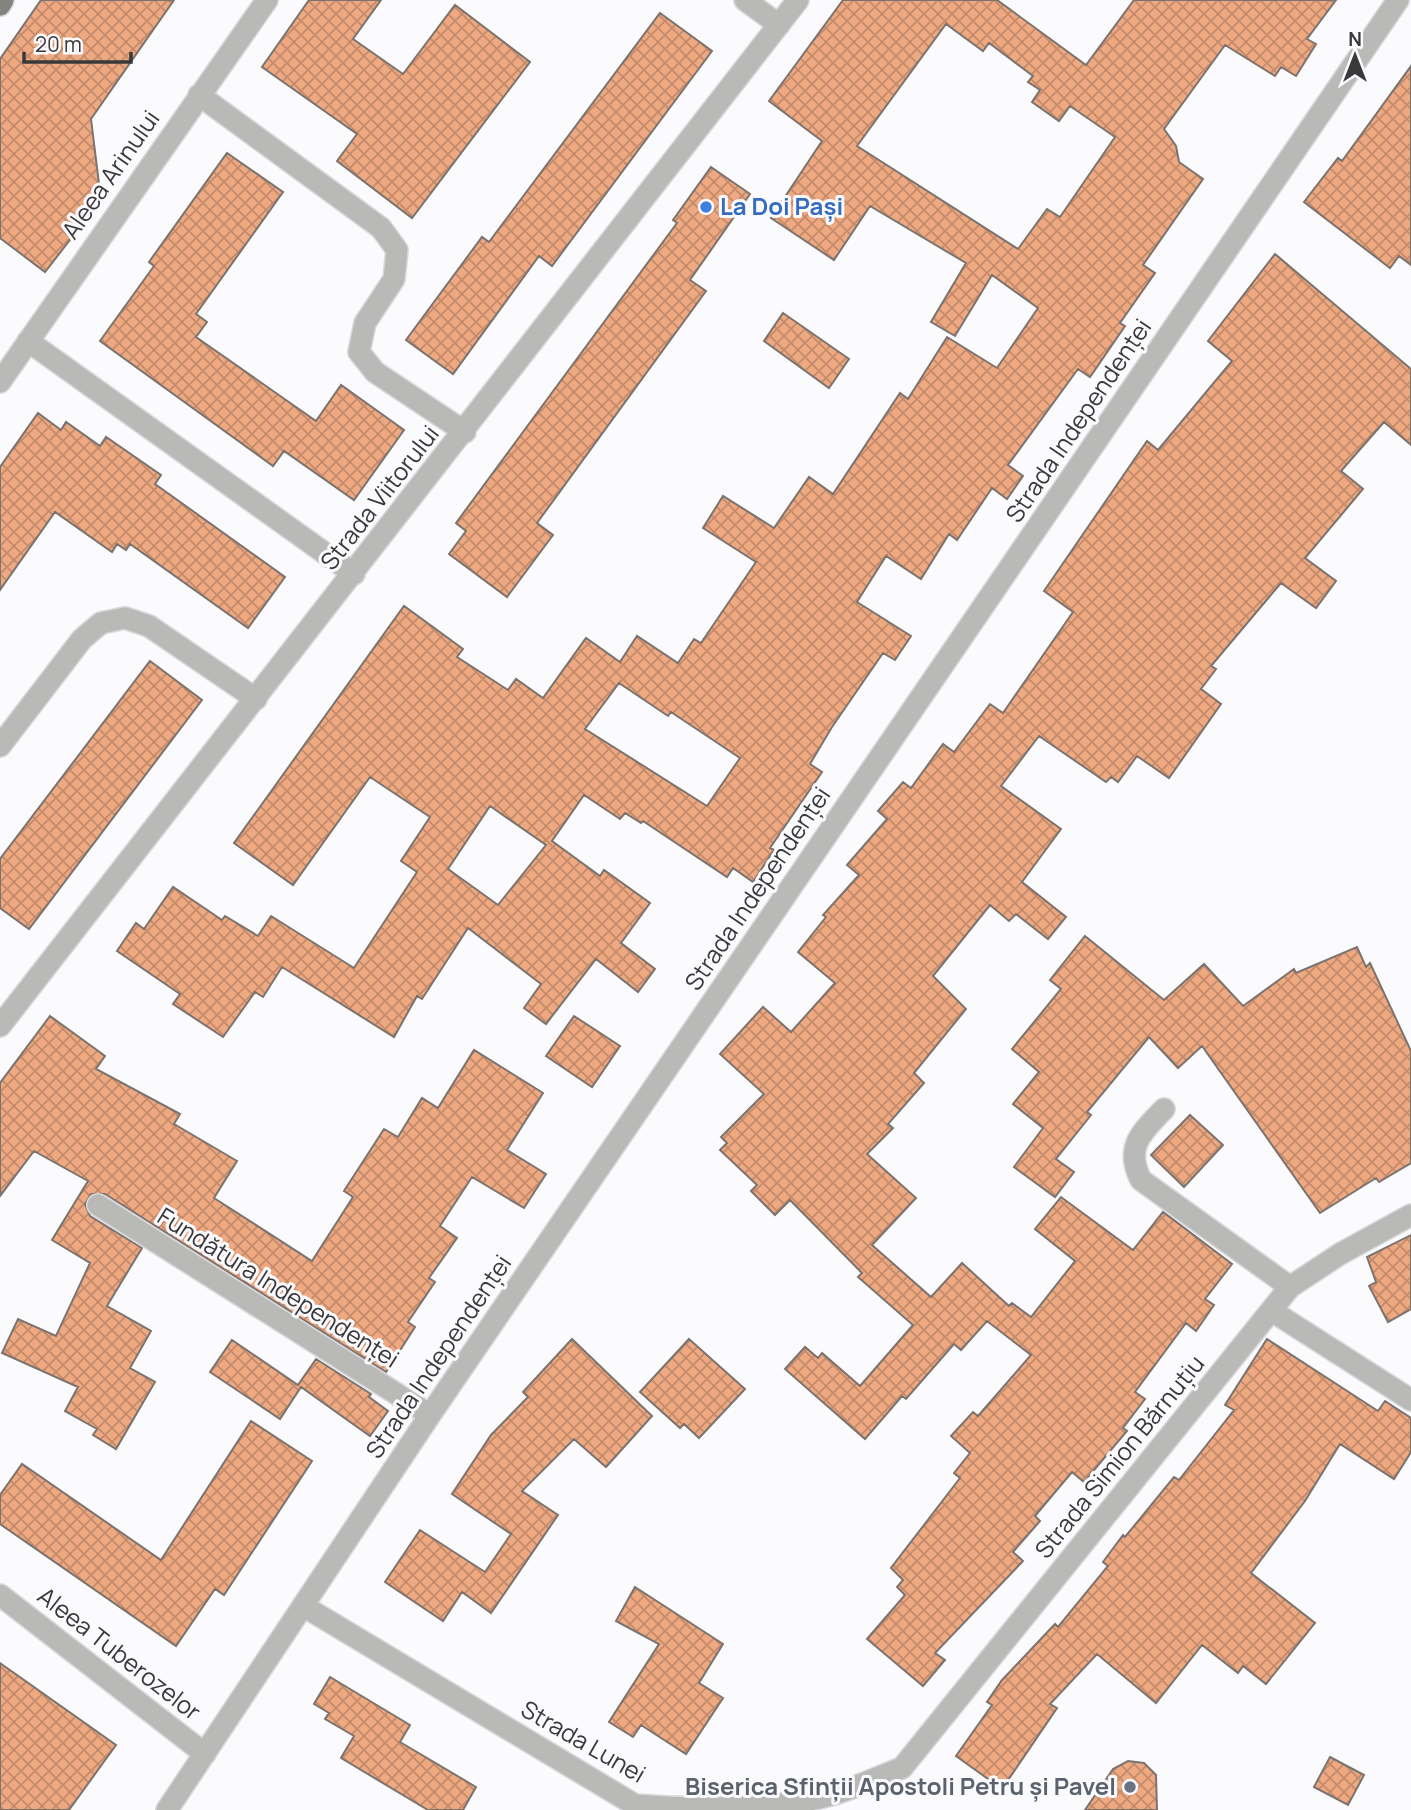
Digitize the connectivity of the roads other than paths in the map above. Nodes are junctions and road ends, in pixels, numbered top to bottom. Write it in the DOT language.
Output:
graph roads {
  1 [pos="3,0"];
  2 [pos="267,0"];
  3 [pos="745,0"];
  4 [pos="798,0"];
  5 [pos="1398,0"];
  6 [pos="0,5"];
  7 [pos="779,25"];
  8 [pos="199,94"];
  9 [pos="28,341"];
  10 [pos="0,382"];
  11 [pos="465,432"];
  12 [pos="354,574"];
  13 [pos="256,699"];
  14 [pos="0,746"];
  15 [pos="0,1026"];
  16 [pos="1164,1109"];
  17 [pos="98,1205"];
  18 [pos="1411,1215"];
  19 [pos="1290,1287"];
  20 [pos="1272,1311"];
  21 [pos="1411,1400"];
  22 [pos="430,1415"];
  23 [pos="0,1595"];
  24 [pos="305,1607"];
  25 [pos="205,1754"];
  26 [pos="902,1768"];
  27 [pos="634,1808"];
  28 [pos="167,1810"];
  1 -- 6 [label="main road"];
  2 -- 8 [label="street, Aleea Arinului"];
  3 -- 7 [label="street"];
  4 -- 7 [label="street, Strada Viitorului"];
  5 -- 22 [label="street, Strada Independenței"];
  7 -- 11 [label="street, Strada Viitorului"];
  8 -- 9 [label="street, Aleea Arinului"];
  8 -- 11 [label="street"];
  9 -- 10 [label="street, Aleea Arinului"];
  9 -- 12 [label="street"];
  11 -- 12 [label="street, Strada Viitorului"];
  12 -- 13 [label="street, Strada Viitorului"];
  13 -- 14 [label="street"];
  13 -- 15 [label="street, Strada Viitorului"];
  16 -- 19 [label="street"];
  17 -- 22 [label="street, Fundătura Independenței"];
  18 -- 19 [label="street, Strada Simion Bărnuțiu"];
  19 -- 20 [label="street, Strada Simion Bărnuțiu"];
  20 -- 21 [label="street"];
  20 -- 26 [label="street, Strada Simion Bărnuțiu"];
  22 -- 24 [label="street, Strada Independenței"];
  23 -- 25 [label="street, Aleea Tuberozelor"];
  24 -- 25 [label="street, Strada Independenței"];
  24 -- 27 [label="street, Strada Lunei"];
  25 -- 28 [label="street, Strada Independenței"];
  26 -- 27 [label="street, Strada Lunei"];
}
